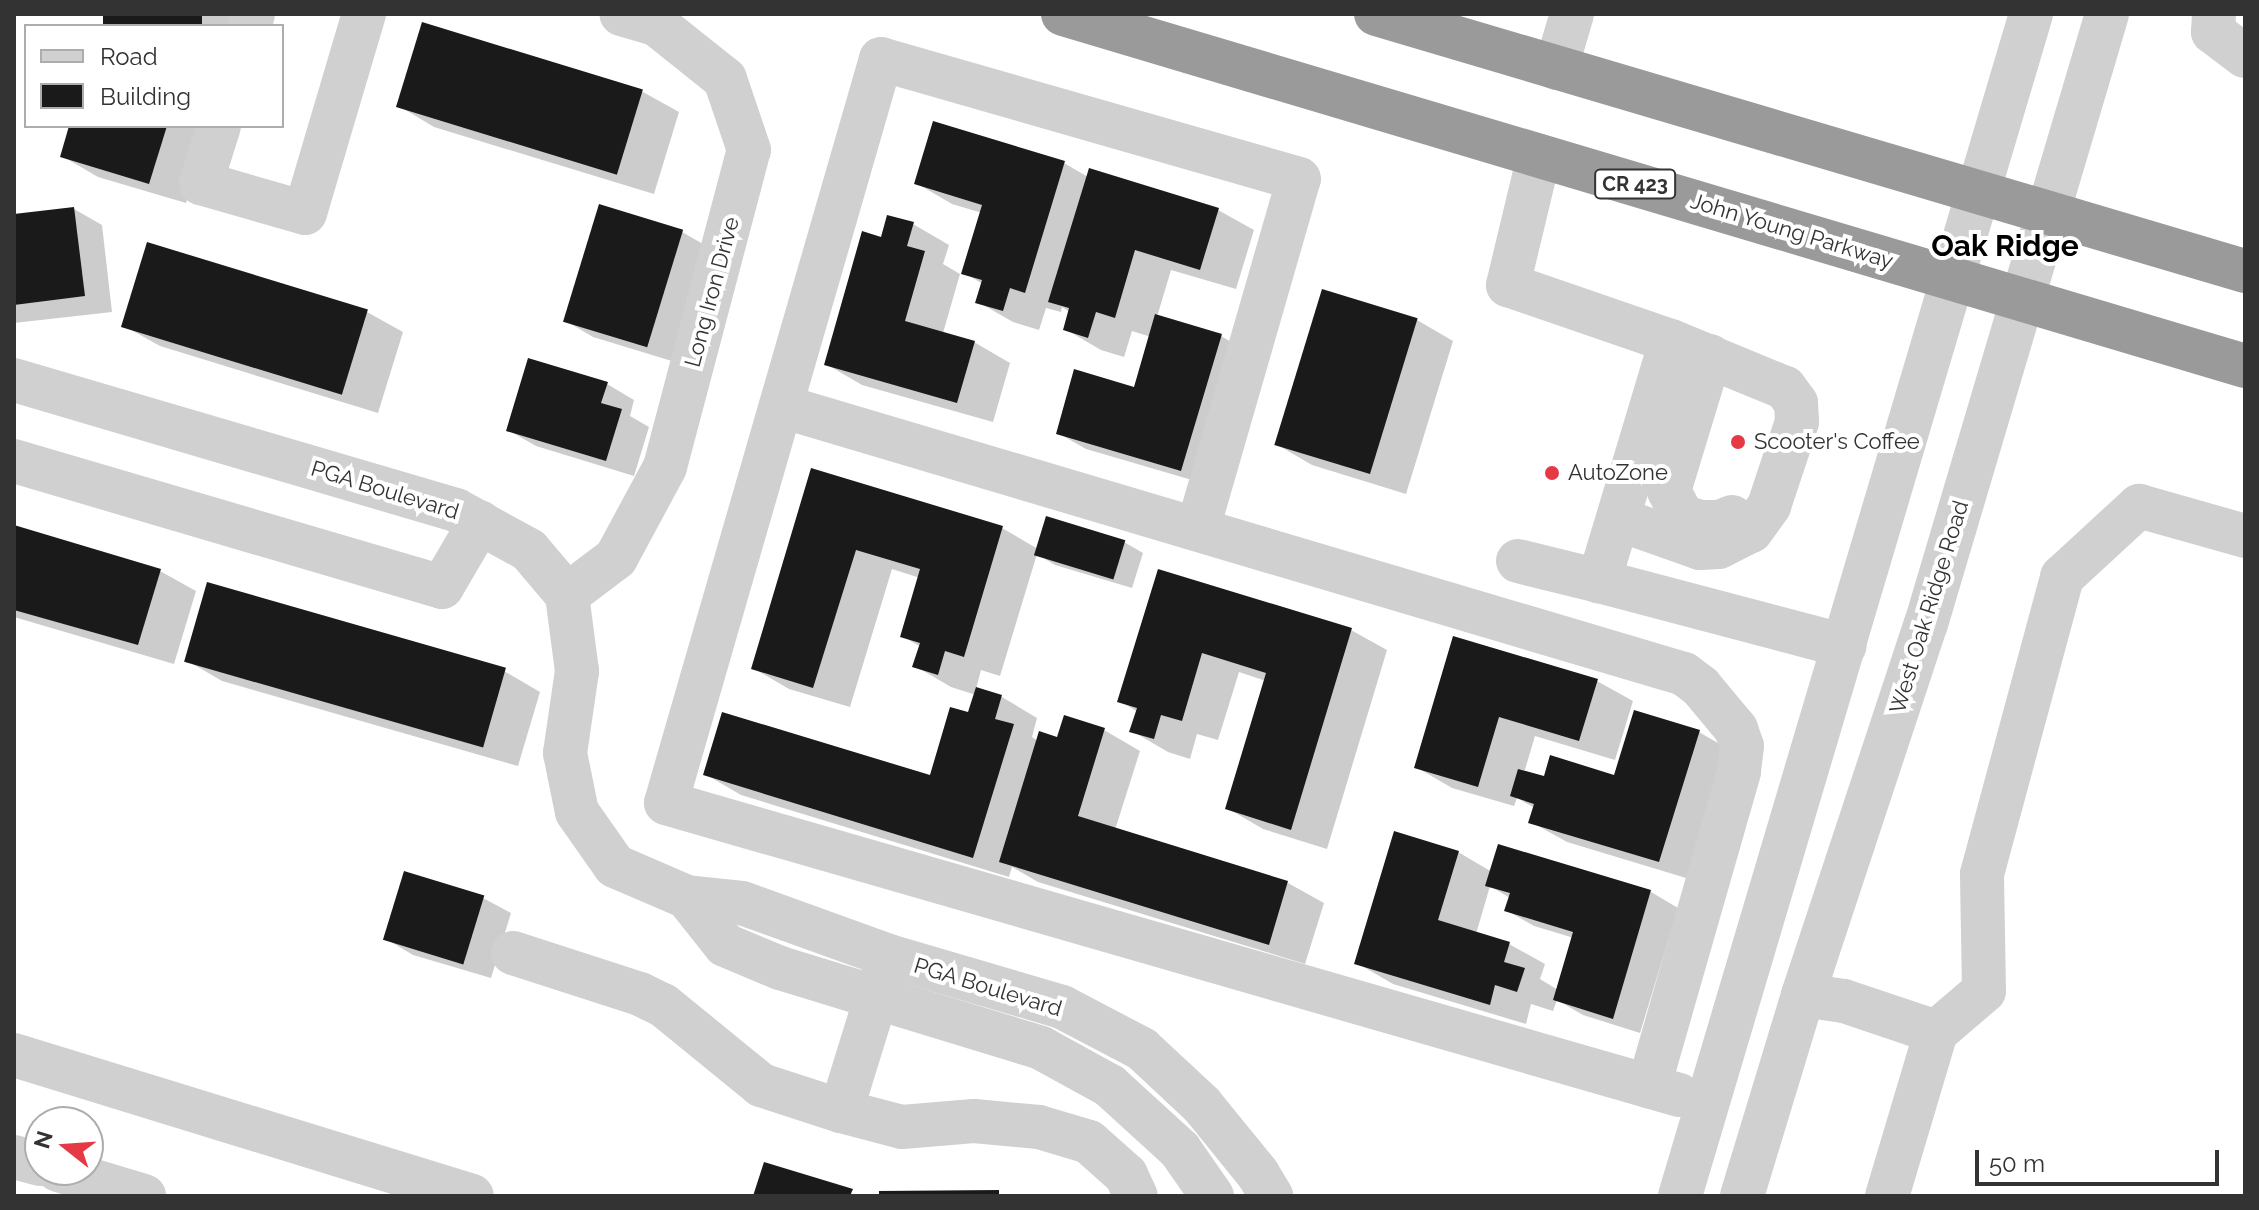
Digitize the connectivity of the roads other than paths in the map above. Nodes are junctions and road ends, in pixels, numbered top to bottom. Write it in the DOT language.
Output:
graph roads {
  1 [pos="364,14"];
  2 [pos="621,14"];
  3 [pos="1063,14"];
  4 [pos="1376,14"];
  5 [pos="1572,14"];
  6 [pos="2031,14"];
  7 [pos="2107,14"];
  8 [pos="2214,14"];
  9 [pos="2245,56"];
  10 [pos="1556,68"];
  11 [pos="218,128"];
  12 [pos="1539,156"];
  13 [pos="1979,192"];
  14 [pos="2049,213"];
  15 [pos="2245,271"];
  16 [pos="1953,278"];
  17 [pos="2024,299"];
  18 [pos="1691,348"];
  19 [pos="2245,366"];
  20 [pos="14,380"];
  21 [pos="1772,381"];
  22 [pos="781,406"];
  23 [pos="14,461"];
  24 [pos="1618,519"];
  25 [pos="480,522"];
  26 [pos="1198,528"];
  27 [pos="1679,528"];
  28 [pos="2245,536"];
  29 [pos="1518,561"];
  30 [pos="1599,581"];
  31 [pos="567,595"];
  32 [pos="1845,646"];
  33 [pos="687,897"];
  34 [pos="793,922"];
  35 [pos="513,953"];
  36 [pos="889,956"];
  37 [pos="780,968"];
  38 [pos="1803,995"];
  39 [pos="876,997"];
  40 [pos="1936,1032"];
  41 [pos="14,1055"];
  42 [pos="841,1111"];
  43 [pos="375,1181"];
  44 [pos="104,1184"];
  45 [pos="144,1196"];
  46 [pos="472,1196"];
  47 [pos="1136,1196"];
  48 [pos="1212,1196"];
  49 [pos="1271,1196"];
  50 [pos="1680,1196"];
  51 [pos="1742,1196"];
  52 [pos="1887,1196"];
  1 -- 11 [label="street"];
  2 -- 31 [label="street, Long Iron Drive"];
  3 -- 12 [label="highway, John Young Parkway / CR 423"];
  4 -- 10 [label="highway"];
  5 -- 10 [label="street"];
  6 -- 13 [label="street"];
  7 -- 14 [label="street, West Oak Ridge Road"];
  8 -- 9 [label="street"];
  10 -- 13 [label="highway"];
  12 -- 16 [label="highway, John Young Parkway / CR 423"];
  12 -- 18 [label="street"];
  13 -- 14 [label="highway"];
  13 -- 16 [label="street"];
  14 -- 15 [label="highway"];
  14 -- 17 [label="street, West Oak Ridge Road"];
  16 -- 17 [label="highway, John Young Parkway / CR 423"];
  16 -- 32 [label="street"];
  17 -- 19 [label="highway, John Young Parkway / CR 423"];
  17 -- 38 [label="street, West Oak Ridge Road"];
  18 -- 21 [label="street"];
  18 -- 24 [label="street"];
  18 -- 27 [label="street"];
  20 -- 25 [label="street, PGA Boulevard"];
  21 -- 27 [label="street"];
  21 -- 27 [label="street"];
  22 -- 26 [label="street"];
  22 -- 26 [label="street"];
  22 -- 26 [label="street"];
  23 -- 25 [label="street"];
  24 -- 27 [label="street"];
  24 -- 30 [label="street"];
  25 -- 31 [label="street, PGA Boulevard"];
  28 -- 40 [label="street"];
  29 -- 30 [label="street"];
  30 -- 32 [label="street"];
  31 -- 33 [label="street, PGA Boulevard"];
  32 -- 50 [label="street"];
  33 -- 34 [label="street, PGA Boulevard"];
  33 -- 37 [label="street, PGA Boulevard"];
  34 -- 36 [label="street, PGA Boulevard"];
  34 -- 37 [label="street"];
  35 -- 42 [label="street"];
  36 -- 39 [label="street"];
  36 -- 49 [label="street, PGA Boulevard"];
  37 -- 39 [label="street, PGA Boulevard"];
  38 -- 40 [label="street"];
  38 -- 51 [label="street, West Oak Ridge Road"];
  39 -- 42 [label="street"];
  39 -- 48 [label="street, PGA Boulevard"];
  40 -- 52 [label="street"];
  41 -- 43 [label="street"];
  42 -- 47 [label="street"];
  43 -- 46 [label="street"];
  44 -- 45 [label="street"];
}
